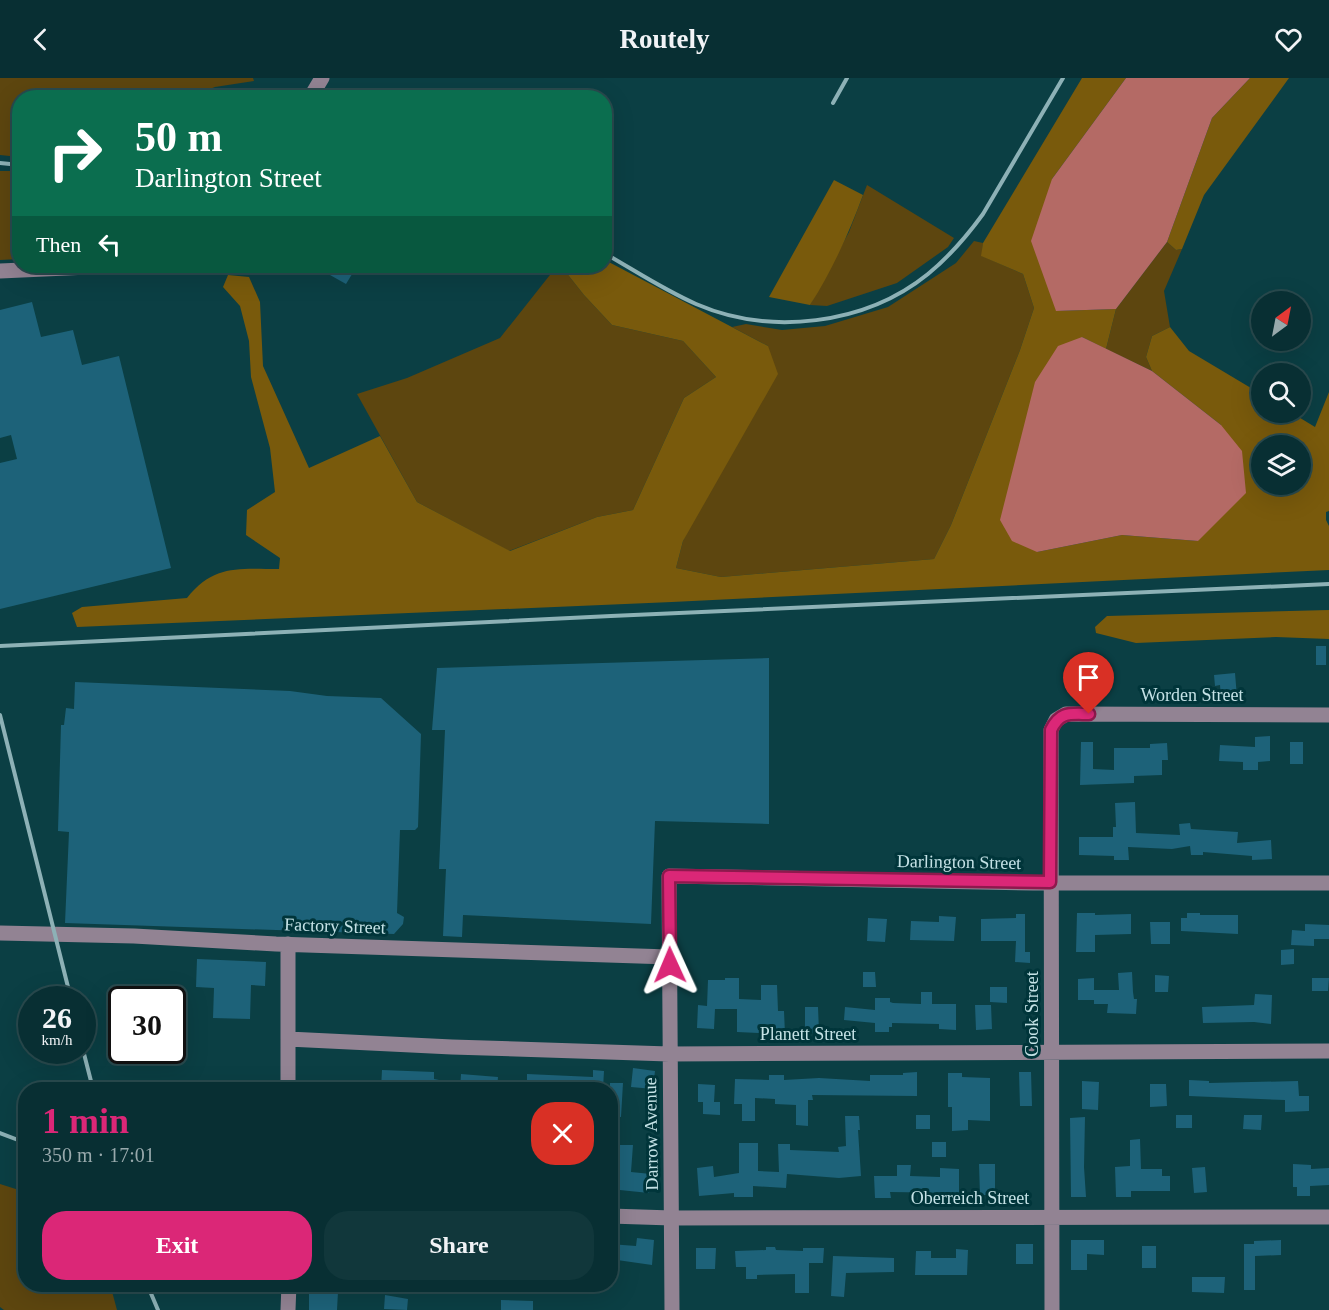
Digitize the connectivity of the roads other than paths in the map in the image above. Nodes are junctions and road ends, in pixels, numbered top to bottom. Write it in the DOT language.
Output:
graph roads {
  1 [pos="1329,715"];
  2 [pos="1056,720"];
  3 [pos="1050,882"];
  4 [pos="1329,883"];
  5 [pos="0,933"];
  6 [pos="288,944"];
  7 [pos="669,957"];
  8 [pos="288,1039"];
  9 [pos="1329,1051"];
  10 [pos="1052,1053"];
  11 [pos="669,1054"];
  12 [pos="288,1082"];
  13 [pos="618,1216"];
  14 [pos="1052,1217"];
  15 [pos="1329,1217"];
  16 [pos="672,1218"];
  17 [pos="289,1292"];
  18 [pos="288,1310"];
  19 [pos="672,1310"];
  20 [pos="1052,1310"];
  1 -- 2 [label="street, Worden Street"];
  2 -- 3 [label="street, Cook Street"];
  3 -- 4 [label="street, Darlington Street"];
  3 -- 7 [label="street, Darlington Street"];
  3 -- 10 [label="street, Cook Street"];
  5 -- 6 [label="street, Factory Street"];
  6 -- 7 [label="street, Factory Street"];
  6 -- 8 [label="street"];
  7 -- 11 [label="street, Darrow Avenue"];
  8 -- 11 [label="street, Planett Street"];
  8 -- 12 [label="street"];
  9 -- 10 [label="street, Planett Street"];
  10 -- 11 [label="street, Planett Street"];
  10 -- 14 [label="street, Cook Street"];
  11 -- 16 [label="street, Darrow Avenue"];
  13 -- 16 [label="street, Oberreich Street"];
  14 -- 15 [label="street, Oberreich Street"];
  14 -- 16 [label="street, Oberreich Street"];
  14 -- 20 [label="street, Cook Street"];
  16 -- 19 [label="street, Darrow Avenue"];
  17 -- 18 [label="street"];
}
